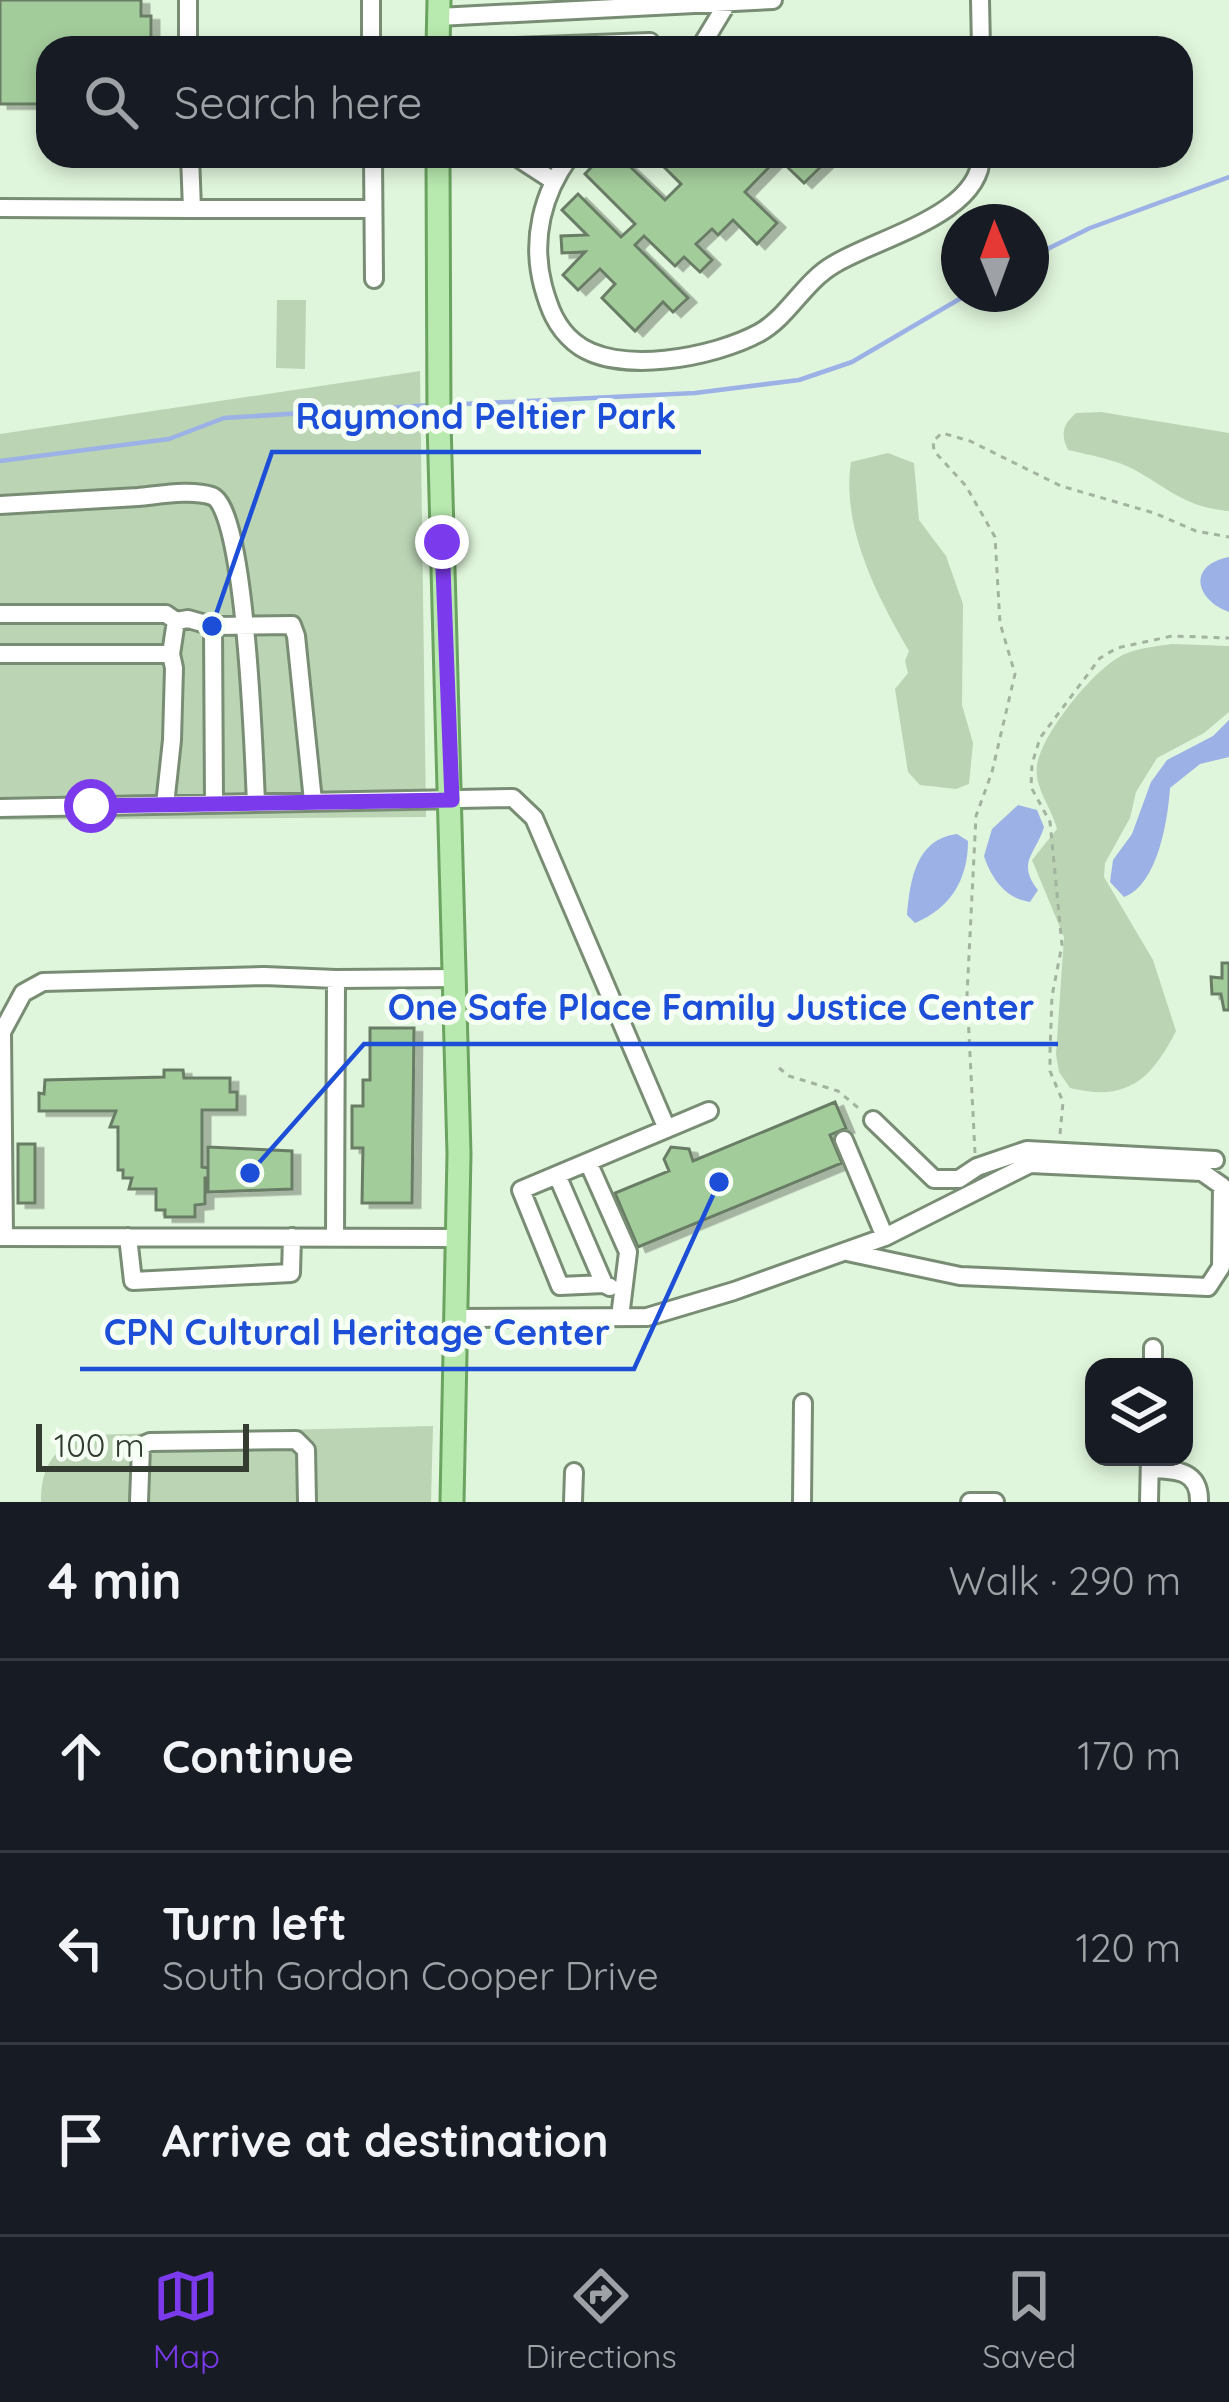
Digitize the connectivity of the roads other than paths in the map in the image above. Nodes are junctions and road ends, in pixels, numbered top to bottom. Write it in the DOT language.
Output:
graph roads {
  1 [pos="188,0"];
  2 [pos="371,0"];
  3 [pos="773,0"];
  4 [pos="980,0"];
  5 [pos="729,1"];
  6 [pos="588,4"];
  7 [pos="488,7"];
  8 [pos="438,8"];
  9 [pos="188,36"];
  10 [pos="370,36"];
  11 [pos="707,36"];
  12 [pos="981,36"];
  13 [pos="190,168"];
  14 [pos="373,168"];
  15 [pos="438,168"];
  16 [pos="534,168"];
  17 [pos="561,168"];
  18 [pos="981,168"];
  19 [pos="552,180"];
  20 [pos="0,208"];
  21 [pos="192,209"];
  22 [pos="372,209"];
  23 [pos="374,279"];
  24 [pos="0,505"];
  25 [pos="0,614"];
  26 [pos="176,621"];
  27 [pos="246,623"];
  28 [pos="213,626"];
  29 [pos="0,654"];
  30 [pos="171,655"];
  31 [pos="452,800"];
  32 [pos="313,801"];
  33 [pos="256,802"];
  34 [pos="214,804"];
  35 [pos="165,805"];
  36 [pos="0,808"];
  37 [pos="456,978"];
  38 [pos="336,979"];
  39 [pos="709,1111"];
  40 [pos="873,1120"];
  41 [pos="667,1129"];
  42 [pos="844,1140"];
  43 [pos="1215,1160"];
  44 [pos="588,1162"];
  45 [pos="557,1175"];
  46 [pos="292,1237"];
  47 [pos="335,1237"];
  48 [pos="885,1237"];
  49 [pos="2,1238"];
  50 [pos="128,1238"];
  51 [pos="457,1238"];
  52 [pos="847,1252"];
  53 [pos="604,1284"];
  54 [pos="624,1293"];
  55 [pos="620,1317"];
  56 [pos="455,1318"];
  57 [pos="803,1402"];
  58 [pos="1150,1466"];
  59 [pos="1160,1466"];
  60 [pos="574,1472"];
  61 [pos="139,1502"];
  62 [pos="307,1502"];
  63 [pos="452,1502"];
  64 [pos="572,1502"];
  65 [pos="802,1502"];
  66 [pos="970,1502"];
  67 [pos="995,1502"];
  68 [pos="1149,1502"];
  69 [pos="1199,1502"];
  1 -- 9 [label="street"];
  2 -- 10 [label="street"];
  3 -- 5 [label="street"];
  4 -- 12 [label="street"];
  5 -- 6 [label="street"];
  5 -- 11 [label="street"];
  6 -- 7 [label="street"];
  7 -- 8 [label="street"];
  13 -- 21 [label="street"];
  14 -- 22 [label="street"];
  15 -- 31 [label="main road"];
  16 -- 19 [label="street"];
  17 -- 19 [label="street"];
  18 -- 19 [label="street"];
  20 -- 21 [label="street"];
  21 -- 22 [label="street"];
  22 -- 23 [label="street"];
  24 -- 27 [label="street"];
  25 -- 26 [label="street"];
  26 -- 28 [label="street"];
  26 -- 30 [label="street"];
  27 -- 28 [label="street"];
  27 -- 32 [label="street"];
  27 -- 33 [label="street"];
  28 -- 34 [label="street"];
  29 -- 30 [label="street"];
  30 -- 35 [label="street"];
  31 -- 32 [label="street"];
  31 -- 37 [label="main road"];
  31 -- 41 [label="street"];
  32 -- 33 [label="street"];
  33 -- 34 [label="street"];
  34 -- 35 [label="street"];
  35 -- 36 [label="street"];
  37 -- 38 [label="street"];
  37 -- 51 [label="main road"];
  38 -- 47 [label="street"];
  38 -- 49 [label="street"];
  39 -- 41 [label="street"];
  40 -- 43 [label="street"];
  41 -- 44 [label="street"];
  42 -- 48 [label="street"];
  44 -- 45 [label="street"];
  44 -- 54 [label="street"];
  45 -- 53 [label="street"];
  45 -- 53 [label="street"];
  46 -- 47 [label="street"];
  46 -- 50 [label="street"];
  46 -- 50 [label="street"];
  47 -- 51 [label="street"];
  48 -- 52 [label="street"];
  48 -- 52 [label="street"];
  49 -- 50 [label="street"];
  51 -- 56 [label="main road"];
  52 -- 55 [label="street"];
  53 -- 54 [label="street"];
  54 -- 55 [label="street"];
  55 -- 56 [label="street"];
  56 -- 63 [label="main road"];
  57 -- 65 [label="street"];
  58 -- 68 [label="street"];
  59 -- 69 [label="street"];
  60 -- 64 [label="street"];
  61 -- 62 [label="street"];
  66 -- 67 [label="street"];
}
